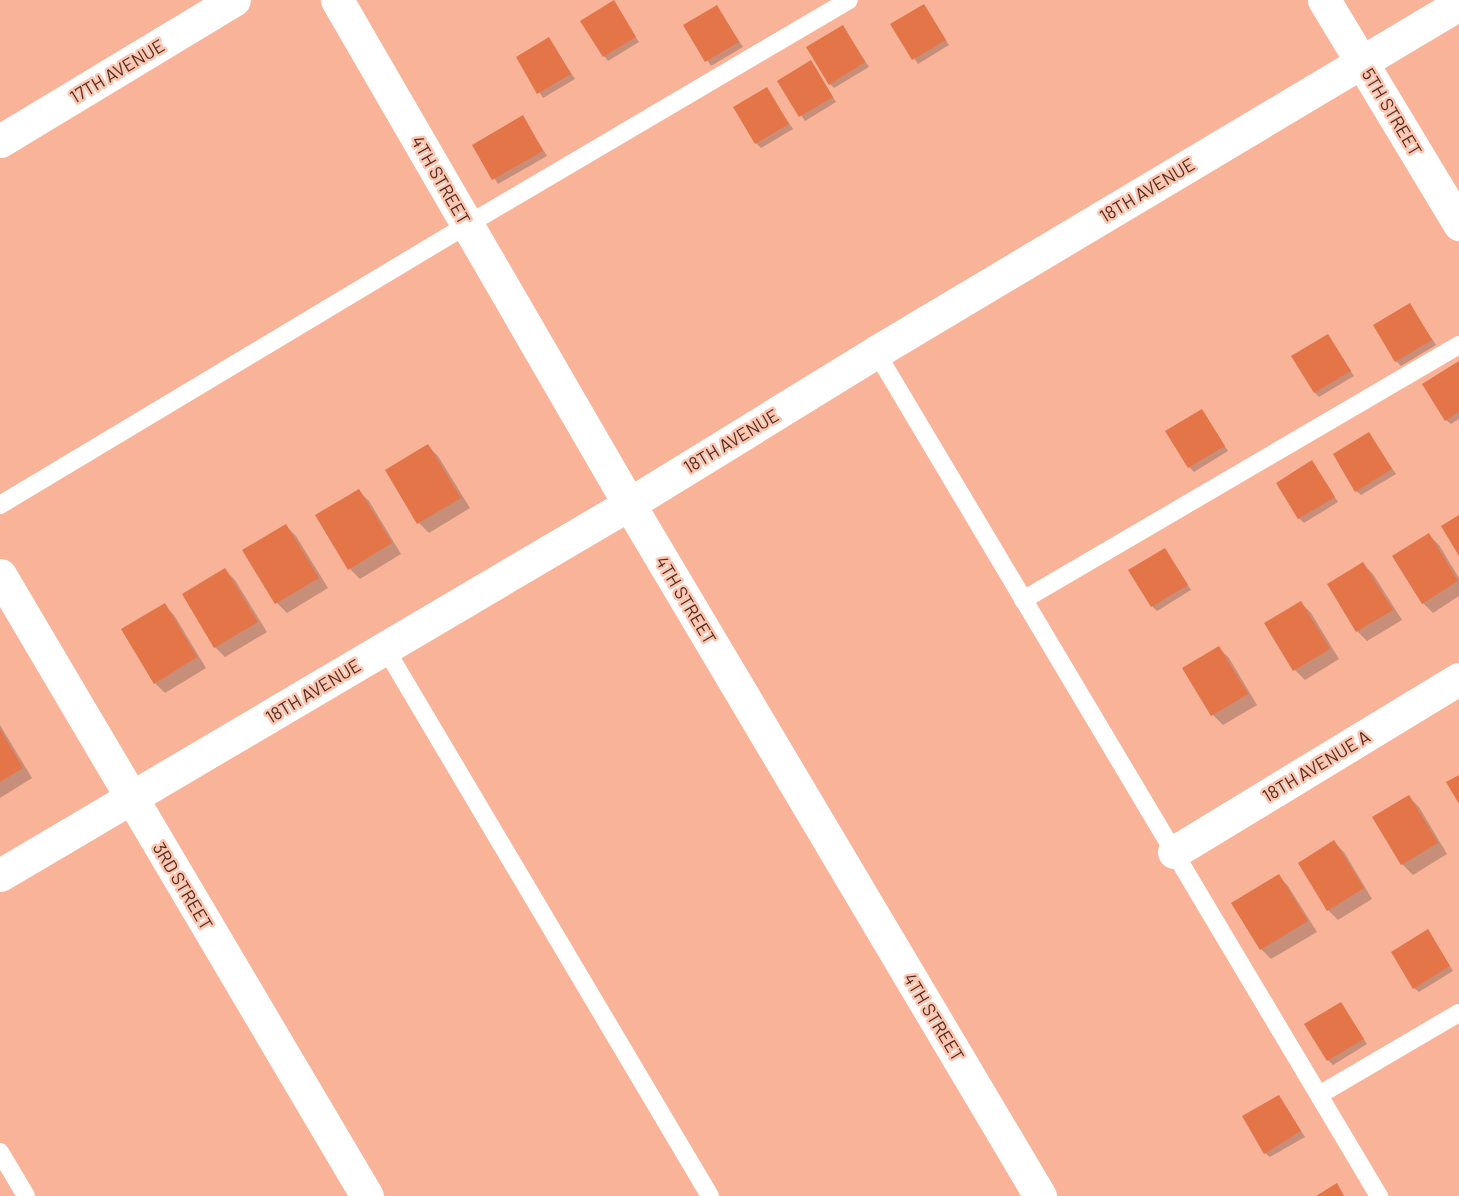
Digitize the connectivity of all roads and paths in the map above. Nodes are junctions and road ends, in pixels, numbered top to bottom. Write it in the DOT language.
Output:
graph roads {
  1 [pos="234,0"];
  2 [pos="337,0"];
  3 [pos="849,0"];
  4 [pos="1324,0"];
  5 [pos="1459,4"];
  6 [pos="1361,62"];
  7 [pos="0,141"];
  8 [pos="1459,224"];
  9 [pos="467,225"];
  10 [pos="1459,345"];
  11 [pos="876,352"];
  12 [pos="629,504"];
  13 [pos="0,505"];
  14 [pos="0,575"];
  15 [pos="1023,600"];
  16 [pos="385,648"];
  17 [pos="1459,679"];
  18 [pos="132,799"];
  19 [pos="1174,852"];
  20 [pos="0,875"];
  21 [pos="1459,1013"];
  22 [pos="1319,1095"];
  23 [pos="0,1152"];
  24 [pos="26,1196"];
  25 [pos="367,1196"];
  26 [pos="710,1196"];
  27 [pos="1040,1196"];
  28 [pos="1379,1196"];
  1 -- 7 [label="street, 17TH AVENUE"];
  2 -- 9 [label="street, 4TH STREET"];
  3 -- 9 [label="lane"];
  4 -- 6 [label="street, 5TH STREET"];
  5 -- 6 [label="street, 18TH AVENUE"];
  6 -- 8 [label="street, 5TH STREET"];
  6 -- 11 [label="street, 18TH AVENUE"];
  9 -- 12 [label="street, 4TH STREET"];
  9 -- 13 [label="lane"];
  10 -- 15 [label="lane"];
  11 -- 12 [label="street, 18TH AVENUE"];
  11 -- 15 [label="lane"];
  12 -- 16 [label="street, 18TH AVENUE"];
  12 -- 27 [label="street, 4TH STREET"];
  14 -- 18 [label="street, 3RD STREET"];
  15 -- 19 [label="lane"];
  16 -- 18 [label="street, 18TH AVENUE"];
  16 -- 26 [label="lane"];
  17 -- 19 [label="street, 18TH AVENUE A"];
  18 -- 20 [label="street, 18TH AVENUE"];
  18 -- 25 [label="street, 3RD STREET"];
  19 -- 22 [label="lane"];
  21 -- 22 [label="lane"];
  22 -- 28 [label="lane"];
  23 -- 24 [label="lane"];
}
